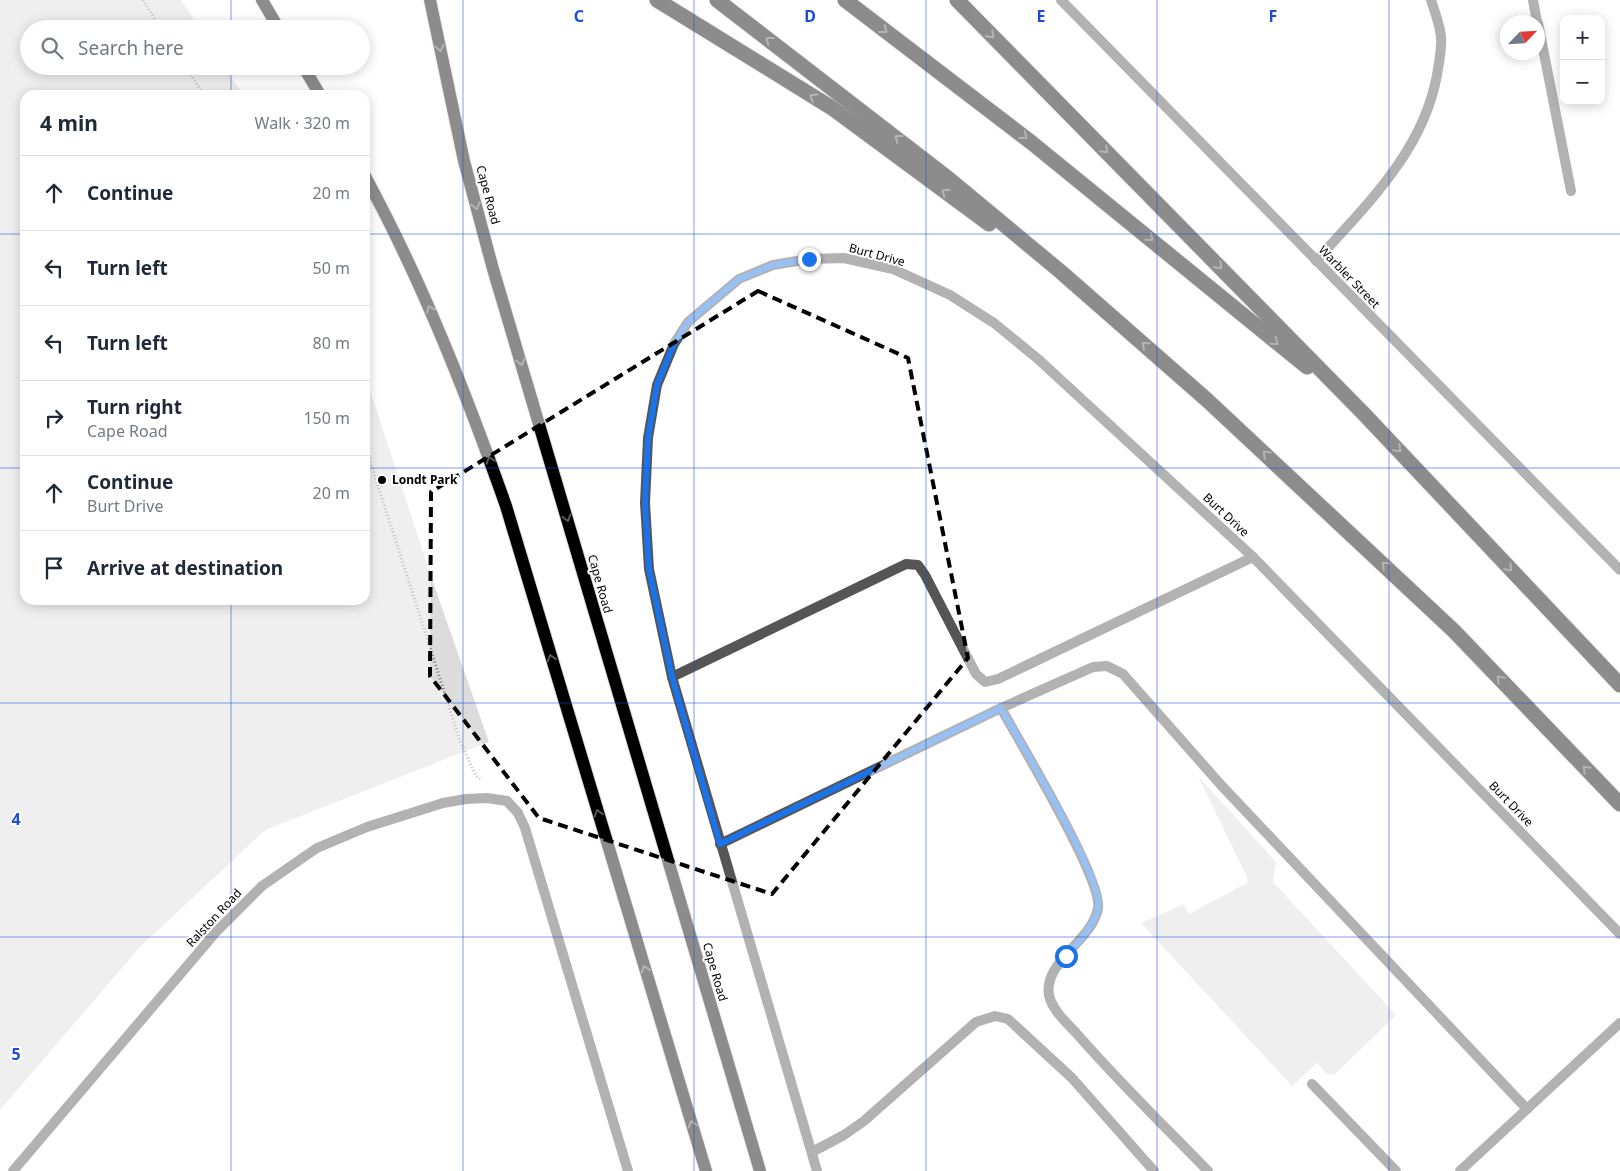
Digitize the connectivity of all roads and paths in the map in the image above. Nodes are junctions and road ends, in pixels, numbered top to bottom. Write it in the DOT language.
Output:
graph roads {
  1 [pos="143,0"];
  2 [pos="262,0"];
  3 [pos="430,0"];
  4 [pos="658,0"];
  5 [pos="717,0"];
  6 [pos="845,0"];
  7 [pos="957,0"];
  8 [pos="1062,0"];
  9 [pos="1431,0"];
  10 [pos="1533,0"];
  11 [pos="1536,15"];
  12 [pos="155,20"];
  13 [pos="274,20"];
  14 [pos="1544,60"];
  15 [pos="191,75"];
  16 [pos="308,75"];
  17 [pos="201,90"];
  18 [pos="317,90"];
  19 [pos="370,186"];
  20 [pos="1571,191"];
  21 [pos="1316,261"];
  22 [pos="1097,304"];
  23 [pos="1364,414"];
  24 [pos="370,461"];
  25 [pos="1253,556"];
  26 [pos="1620,570"];
  27 [pos="672,677"];
  28 [pos="1620,685"];
  29 [pos="1001,708"];
  30 [pos="508,801"];
  31 [pos="1620,804"];
  32 [pos="720,844"];
  33 [pos="1620,934"];
  34 [pos="1620,1023"];
  35 [pos="1312,1084"];
  36 [pos="1527,1109"];
  37 [pos="812,1152"];
  38 [pos="13,1171"];
  39 [pos="628,1171"];
  40 [pos="706,1171"];
  41 [pos="760,1171"];
  42 [pos="817,1171"];
  43 [pos="1154,1171"];
  44 [pos="1208,1171"];
  45 [pos="1396,1171"];
  46 [pos="1460,1171"];
  1 -- 12 [label="path"];
  2 -- 13 [label="main road"];
  3 -- 41 [label="main road, Cape Road, one-way"];
  22 -- 4 [label="highway, one-way"];
  22 -- 5 [label="highway, one-way"];
  6 -- 23 [label="highway, one-way"];
  7 -- 23 [label="highway, one-way"];
  8 -- 21 [label="street, Warbler Street"];
  9 -- 21 [label="street"];
  10 -- 11 [label="street"];
  14 -- 20 [label="street"];
  15 -- 17 [label="path"];
  16 -- 18 [label="main road"];
  40 -- 19 [label="main road, one-way"];
  21 -- 26 [label="street, Warbler Street"];
  31 -- 22 [label="highway, one-way"];
  23 -- 28 [label="highway, one-way"];
  24 -- 30 [label="path"];
  25 -- 27 [label="street"];
  25 -- 27 [label="street, Burt Drive"];
  25 -- 33 [label="street, Burt Drive"];
  27 -- 32 [label="street"];
  29 -- 32 [label="street"];
  29 -- 36 [label="street"];
  29 -- 44 [label="street"];
  30 -- 38 [label="street, Ralston Road"];
  30 -- 39 [label="street"];
  32 -- 37 [label="street"];
  34 -- 36 [label="street"];
  35 -- 45 [label="street"];
  36 -- 46 [label="street"];
  37 -- 42 [label="street"];
  37 -- 43 [label="street"];
}
